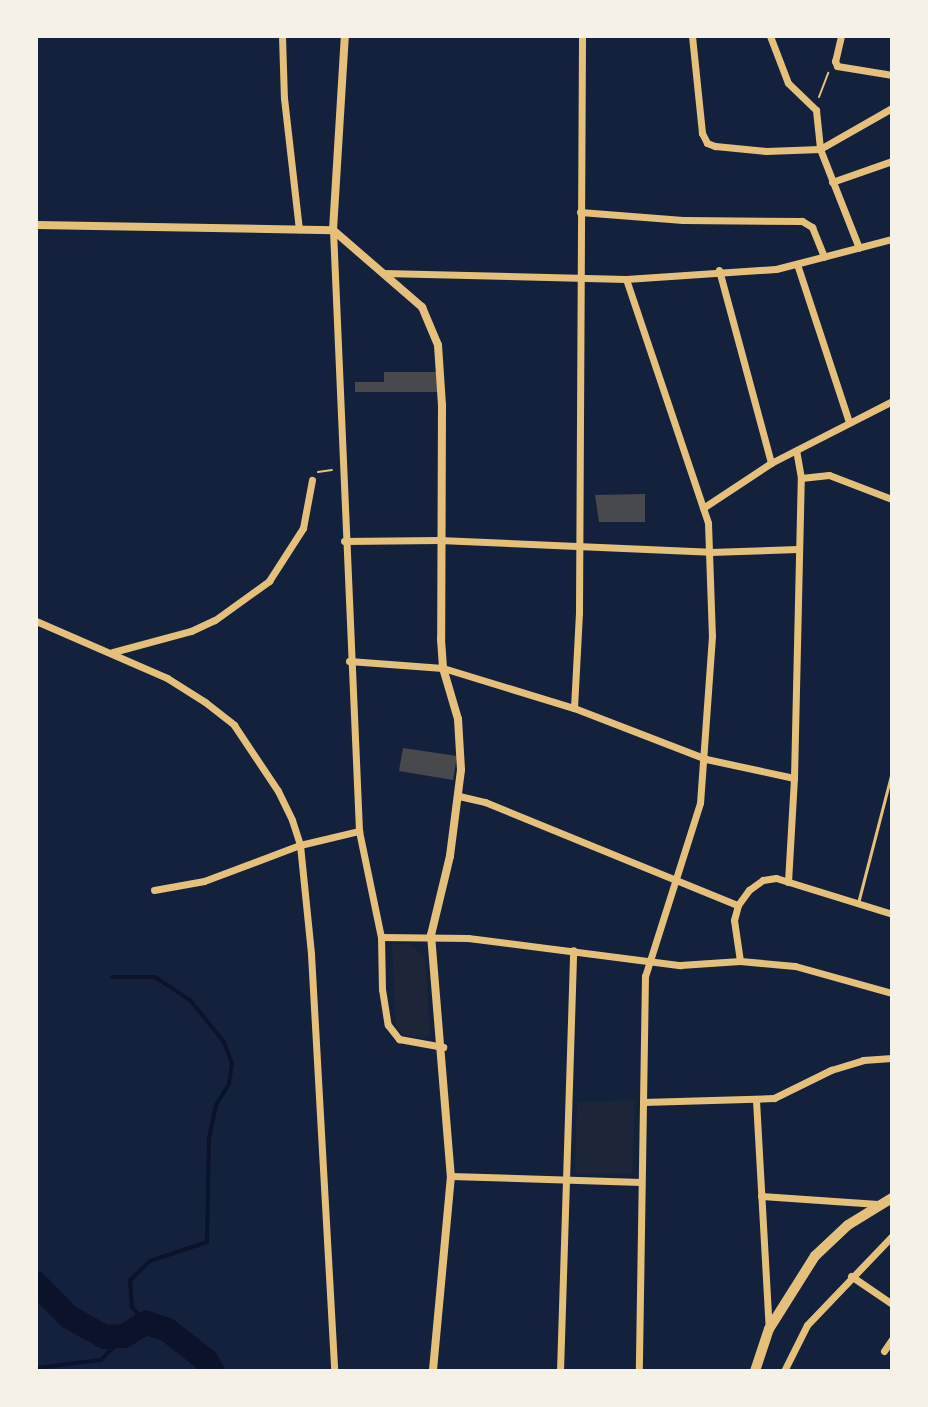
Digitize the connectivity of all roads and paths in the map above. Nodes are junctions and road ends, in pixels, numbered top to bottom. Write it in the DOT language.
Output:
graph roads {
  1 [pos="282,36"];
  2 [pos="345,36"];
  3 [pos="582,36"];
  4 [pos="692,36"];
  5 [pos="770,36"];
  6 [pos="841,36"];
  7 [pos="835,61"];
  8 [pos="892,75"];
  9 [pos="892,108"];
  10 [pos="816,110"];
  11 [pos="820,149"];
  12 [pos="892,161"];
  13 [pos="832,182"];
  14 [pos="580,212"];
  15 [pos="36,225"];
  16 [pos="299,229"];
  17 [pos="333,230"];
  18 [pos="892,239"];
  19 [pos="859,248"];
  20 [pos="824,257"];
  21 [pos="797,264"];
  22 [pos="719,270"];
  23 [pos="381,273"];
  24 [pos="580,277"];
  25 [pos="626,279"];
  26 [pos="892,401"];
  27 [pos="849,422"];
  28 [pos="796,451"];
  29 [pos="771,463"];
  30 [pos="341,469"];
  31 [pos="801,478"];
  32 [pos="312,480"];
  33 [pos="892,499"];
  34 [pos="703,508"];
  35 [pos="439,540"];
  36 [pos="344,541"];
  37 [pos="579,544"];
  38 [pos="798,549"];
  39 [pos="710,552"];
  40 [pos="36,621"];
  41 [pos="112,652"];
  42 [pos="349,661"];
  43 [pos="443,668"];
  44 [pos="574,708"];
  45 [pos="706,759"];
  46 [pos="892,773"];
  47 [pos="794,778"];
  48 [pos="459,796"];
  49 [pos="359,831"];
  50 [pos="300,845"];
  51 [pos="676,878"];
  52 [pos="788,882"];
  53 [pos="154,890"];
  54 [pos="858,903"];
  55 [pos="738,905"];
  56 [pos="892,914"];
  57 [pos="431,935"];
  58 [pos="381,937"];
  59 [pos="573,950"];
  60 [pos="740,961"];
  61 [pos="651,963"];
  62 [pos="892,993"];
  63 [pos="443,1047"];
  64 [pos="892,1058"];
  65 [pos="756,1100"];
  66 [pos="643,1102"];
  67 [pos="451,1176"];
  68 [pos="568,1180"];
  69 [pos="641,1182"];
  70 [pos="761,1196"];
  71 [pos="892,1198"];
  72 [pos="878,1204"];
  73 [pos="892,1236"];
  74 [pos="851,1276"];
  75 [pos="892,1304"];
  76 [pos="769,1329"];
  77 [pos="892,1339"];
  78 [pos="884,1351"];
  79 [pos="334,1371"];
  80 [pos="433,1371"];
  81 [pos="560,1371"];
  82 [pos="639,1371"];
  83 [pos="755,1371"];
  84 [pos="784,1371"];
  1 -- 16 [label="street"];
  2 -- 17 [label="street"];
  3 -- 14 [label="street"];
  4 -- 11 [label="street"];
  5 -- 10 [label="street"];
  6 -- 7 [label="street"];
  7 -- 8 [label="street"];
  7 -- 10 [label="path"];
  9 -- 11 [label="street"];
  10 -- 11 [label="street"];
  11 -- 13 [label="street"];
  12 -- 13 [label="street"];
  13 -- 19 [label="street"];
  14 -- 20 [label="street"];
  14 -- 24 [label="street"];
  15 -- 16 [label="street"];
  16 -- 17 [label="street"];
  17 -- 23 [label="street"];
  17 -- 30 [label="street"];
  18 -- 19 [label="street"];
  19 -- 20 [label="street"];
  20 -- 21 [label="street"];
  21 -- 22 [label="street"];
  21 -- 27 [label="street"];
  22 -- 25 [label="street"];
  22 -- 29 [label="street"];
  23 -- 24 [label="street"];
  23 -- 35 [label="street"];
  24 -- 25 [label="street"];
  24 -- 37 [label="street"];
  25 -- 34 [label="street"];
  26 -- 27 [label="street"];
  27 -- 28 [label="street"];
  28 -- 29 [label="street"];
  28 -- 31 [label="street"];
  29 -- 34 [label="street"];
  30 -- 32 [label="path"];
  30 -- 36 [label="street"];
  31 -- 33 [label="street"];
  31 -- 38 [label="street"];
  32 -- 41 [label="street"];
  34 -- 39 [label="street"];
  35 -- 36 [label="street"];
  35 -- 37 [label="street"];
  35 -- 43 [label="street"];
  36 -- 42 [label="street"];
  37 -- 39 [label="street"];
  37 -- 44 [label="street"];
  38 -- 39 [label="street"];
  38 -- 47 [label="street"];
  39 -- 45 [label="street"];
  40 -- 41 [label="street"];
  41 -- 50 [label="street"];
  42 -- 43 [label="street"];
  42 -- 49 [label="street"];
  43 -- 44 [label="street"];
  43 -- 48 [label="street"];
  44 -- 45 [label="street"];
  45 -- 47 [label="street"];
  45 -- 51 [label="street"];
  46 -- 54 [label="lane"];
  47 -- 52 [label="street"];
  48 -- 51 [label="street"];
  48 -- 57 [label="street"];
  49 -- 50 [label="street"];
  49 -- 58 [label="street"];
  50 -- 53 [label="street"];
  50 -- 79 [label="street"];
  51 -- 55 [label="street"];
  51 -- 61 [label="street"];
  52 -- 54 [label="street"];
  52 -- 55 [label="street"];
  54 -- 56 [label="street"];
  55 -- 60 [label="street"];
  57 -- 58 [label="street"];
  57 -- 59 [label="street"];
  57 -- 63 [label="street"];
  58 -- 63 [label="street"];
  59 -- 61 [label="street"];
  59 -- 68 [label="street"];
  60 -- 61 [label="street"];
  60 -- 62 [label="street"];
  61 -- 66 [label="street"];
  63 -- 67 [label="street"];
  64 -- 65 [label="street"];
  65 -- 66 [label="street"];
  65 -- 70 [label="street"];
  66 -- 69 [label="street"];
  67 -- 68 [label="street"];
  67 -- 80 [label="street"];
  68 -- 69 [label="street"];
  68 -- 81 [label="street"];
  69 -- 82 [label="street"];
  70 -- 72 [label="street"];
  70 -- 76 [label="street"];
  71 -- 72 [label="main road"];
  72 -- 76 [label="main road"];
  73 -- 74 [label="street"];
  74 -- 75 [label="street"];
  74 -- 84 [label="street"];
  76 -- 83 [label="main road"];
  77 -- 78 [label="street"];
}
